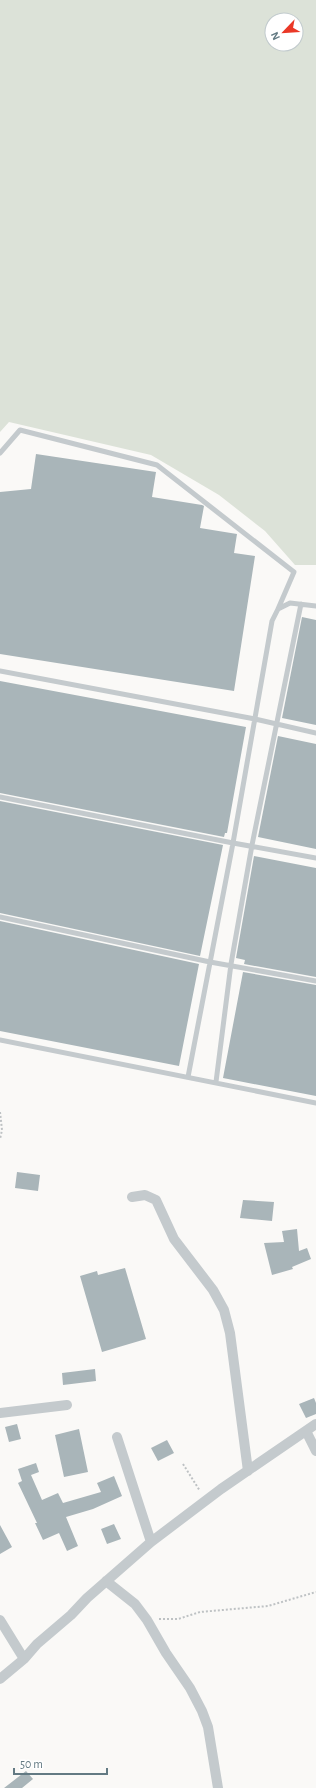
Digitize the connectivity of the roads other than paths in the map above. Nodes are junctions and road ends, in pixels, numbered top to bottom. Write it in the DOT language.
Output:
graph roads {
  1 [pos="0,453"];
  2 [pos="301,604"];
  3 [pos="316,606"];
  4 [pos="278,609"];
  5 [pos="0,671"];
  6 [pos="255,719"];
  7 [pos="276,725"];
  8 [pos="316,733"];
  9 [pos="0,797"];
  10 [pos="233,843"];
  11 [pos="252,845"];
  12 [pos="316,858"];
  13 [pos="0,917"];
  14 [pos="210,962"];
  15 [pos="231,964"];
  16 [pos="316,981"];
  17 [pos="0,1040"];
  18 [pos="188,1077"];
  19 [pos="216,1082"];
  20 [pos="316,1102"];
  21 [pos="132,1197"];
  22 [pos="67,1405"];
  23 [pos="0,1412"];
  24 [pos="316,1424"];
  25 [pos="306,1431"];
  26 [pos="117,1437"];
  27 [pos="316,1451"];
  28 [pos="248,1471"];
  29 [pos="151,1542"];
  30 [pos="106,1581"];
  31 [pos="0,1620"];
  32 [pos="24,1658"];
  33 [pos="0,1679"];
  34 [pos="218,1788"];
  1 -- 4 [label="lane"];
  2 -- 3 [label="lane"];
  2 -- 4 [label="lane"];
  2 -- 7 [label="lane"];
  4 -- 6 [label="lane"];
  5 -- 6 [label="lane"];
  6 -- 7 [label="lane"];
  6 -- 10 [label="lane"];
  7 -- 8 [label="lane"];
  7 -- 11 [label="lane"];
  9 -- 10 [label="lane"];
  10 -- 11 [label="lane"];
  10 -- 14 [label="lane"];
  11 -- 12 [label="lane"];
  11 -- 15 [label="lane"];
  13 -- 14 [label="lane"];
  14 -- 15 [label="lane"];
  14 -- 18 [label="lane"];
  15 -- 16 [label="lane"];
  15 -- 19 [label="lane"];
  17 -- 18 [label="lane"];
  18 -- 19 [label="lane"];
  19 -- 20 [label="lane"];
  21 -- 28 [label="street"];
  22 -- 23 [label="street"];
  24 -- 25 [label="street"];
  25 -- 27 [label="street"];
  25 -- 28 [label="street"];
  26 -- 29 [label="street"];
  28 -- 29 [label="street"];
  29 -- 30 [label="street"];
  30 -- 32 [label="street"];
  30 -- 34 [label="street"];
  31 -- 32 [label="street"];
  32 -- 33 [label="street"];
}
